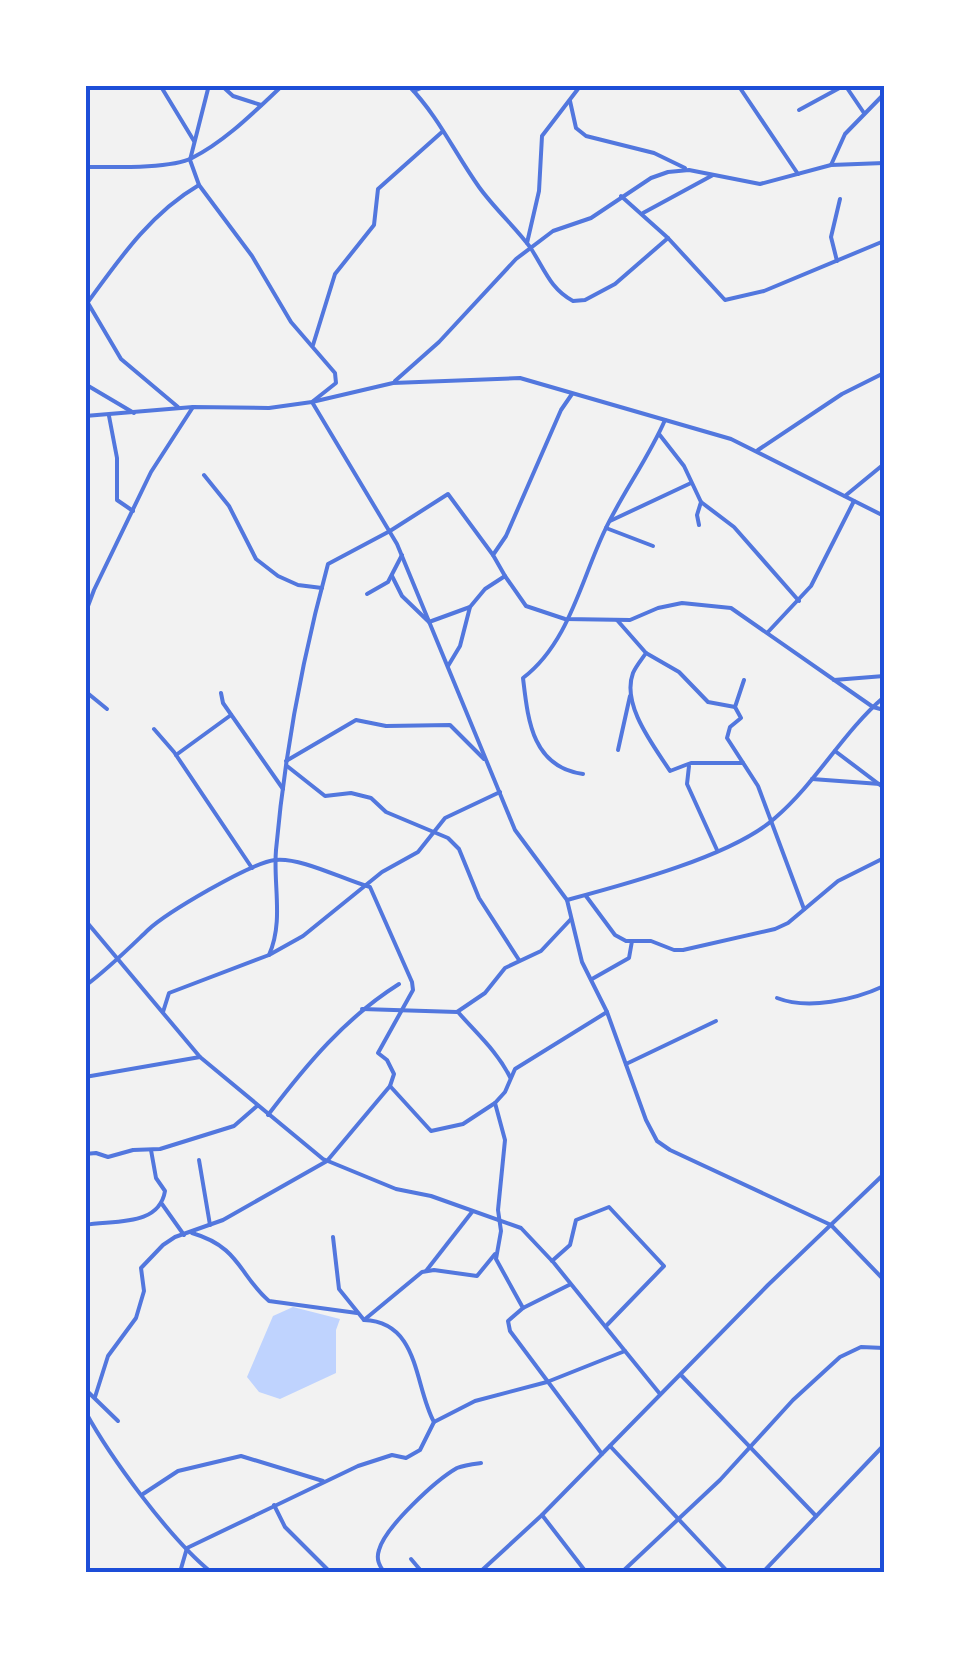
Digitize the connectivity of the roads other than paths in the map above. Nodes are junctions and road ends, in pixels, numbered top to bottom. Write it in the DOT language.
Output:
graph roads {
  1 [pos="160,85"];
  2 [pos="210,85"];
  3 [pos="221,85"];
  4 [pos="283,85"];
  5 [pos="408,85"];
  6 [pos="428,85"];
  7 [pos="581,85"];
  8 [pos="738,85"];
  9 [pos="845,85"];
  10 [pos="878,85"];
  11 [pos="414,91"];
  12 [pos="883,95"];
  13 [pos="570,100"];
  14 [pos="261,105"];
  15 [pos="799,110"];
  16 [pos="864,113"];
  17 [pos="444,130"];
  18 [pos="194,141"];
  19 [pos="190,160"];
  20 [pos="884,163"];
  21 [pos="832,166"];
  22 [pos="85,168"];
  23 [pos="689,170"];
  24 [pos="798,174"];
  25 [pos="714,175"];
  26 [pos="199,186"];
  27 [pos="621,196"];
  28 [pos="840,199"];
  29 [pos="641,214"];
  30 [pos="668,238"];
  31 [pos="884,241"];
  32 [pos="529,246"];
  33 [pos="837,261"];
  34 [pos="86,300"];
  35 [pos="313,345"];
  36 [pos="884,373"];
  37 [pos="393,383"];
  38 [pos="85,384"];
  39 [pos="572,394"];
  40 [pos="312,402"];
  41 [pos="193,408"];
  42 [pos="180,409"];
  43 [pos="134,413"];
  44 [pos="109,415"];
  45 [pos="85,416"];
  46 [pos="665,420"];
  47 [pos="659,434"];
  48 [pos="758,450"];
  49 [pos="884,464"];
  50 [pos="204,474"];
  51 [pos="692,482"];
  52 [pos="844,496"];
  53 [pos="854,501"];
  54 [pos="701,502"];
  55 [pos="133,512"];
  56 [pos="884,516"];
  57 [pos="610,521"];
  58 [pos="698,525"];
  59 [pos="606,528"];
  60 [pos="390,531"];
  61 [pos="653,546"];
  62 [pos="493,555"];
  63 [pos="402,556"];
  64 [pos="392,576"];
  65 [pos="505,576"];
  66 [pos="322,588"];
  67 [pos="367,594"];
  68 [pos="800,601"];
  69 [pos="470,608"];
  70 [pos="85,614"];
  71 [pos="615,618"];
  72 [pos="565,619"];
  73 [pos="429,622"];
  74 [pos="768,632"];
  75 [pos="646,652"];
  76 [pos="448,666"];
  77 [pos="884,676"];
  78 [pos="744,680"];
  79 [pos="834,680"];
  80 [pos="85,690"];
  81 [pos="222,693"];
  82 [pos="631,694"];
  83 [pos="884,697"];
  84 [pos="873,706"];
  85 [pos="735,707"];
  86 [pos="107,708"];
  87 [pos="884,710"];
  88 [pos="230,715"];
  89 [pos="154,728"];
  90 [pos="618,750"];
  91 [pos="835,751"];
  92 [pos="176,755"];
  93 [pos="286,763"];
  94 [pos="488,763"];
  95 [pos="689,764"];
  96 [pos="742,764"];
  97 [pos="583,774"];
  98 [pos="812,779"];
  99 [pos="882,786"];
  100 [pos="284,791"];
  101 [pos="500,792"];
  102 [pos="773,821"];
  103 [pos="433,832"];
  104 [pos="717,850"];
  105 [pos="884,858"];
  106 [pos="276,860"];
  107 [pos="252,868"];
  108 [pos="367,886"];
  109 [pos="585,895"];
  110 [pos="567,900"];
  111 [pos="804,910"];
  112 [pos="571,919"];
  113 [pos="85,920"];
  114 [pos="632,941"];
  115 [pos="270,956"];
  116 [pos="519,960"];
  117 [pos="118,962"];
  118 [pos="591,979"];
  119 [pos="400,984"];
  120 [pos="85,986"];
  121 [pos="884,986"];
  122 [pos="776,998"];
  123 [pos="362,1009"];
  124 [pos="401,1010"];
  125 [pos="163,1012"];
  126 [pos="458,1012"];
  127 [pos="607,1012"];
  128 [pos="716,1022"];
  129 [pos="200,1057"];
  130 [pos="626,1064"];
  131 [pos="510,1076"];
  132 [pos="85,1077"];
  133 [pos="390,1086"];
  134 [pos="495,1104"];
  135 [pos="258,1106"];
  136 [pos="268,1116"];
  137 [pos="152,1150"];
  138 [pos="85,1154"];
  139 [pos="199,1160"];
  140 [pos="327,1161"];
  141 [pos="884,1174"];
  142 [pos="162,1204"];
  143 [pos="472,1212"];
  144 [pos="499,1220"];
  145 [pos="85,1225"];
  146 [pos="210,1225"];
  147 [pos="831,1225"];
  148 [pos="192,1234"];
  149 [pos="184,1235"];
  150 [pos="333,1237"];
  151 [pos="496,1250"];
  152 [pos="552,1261"];
  153 [pos="426,1270"];
  154 [pos="884,1280"];
  155 [pos="571,1284"];
  156 [pos="523,1308"];
  157 [pos="357,1313"];
  158 [pos="364,1320"];
  159 [pos="606,1326"];
  160 [pos="625,1351"];
  161 [pos="882,1351"];
  162 [pos="680,1374"];
  163 [pos="547,1382"];
  164 [pos="85,1389"];
  165 [pos="660,1394"];
  166 [pos="95,1397"];
  167 [pos="85,1411"];
  168 [pos="118,1421"];
  169 [pos="434,1422"];
  170 [pos="884,1445"];
  171 [pos="610,1446"];
  172 [pos="748,1448"];
  173 [pos="602,1454"];
  174 [pos="481,1463"];
  175 [pos="324,1481"];
  176 [pos="143,1494"];
  177 [pos="274,1506"];
  178 [pos="542,1514"];
  179 [pos="816,1516"];
  180 [pos="678,1518"];
  181 [pos="187,1548"];
  182 [pos="411,1559"];
  183 [pos="180,1572"];
  184 [pos="212,1572"];
  185 [pos="330,1572"];
  186 [pos="384,1572"];
  187 [pos="422,1572"];
  188 [pos="480,1572"];
  189 [pos="586,1572"];
  190 [pos="622,1572"];
  191 [pos="728,1572"];
  192 [pos="763,1572"];
  1 -- 18 [label="street"];
  2 -- 18 [label="street"];
  3 -- 14 [label="street"];
  4 -- 14 [label="street"];
  5 -- 11 [label="street"];
  6 -- 11 [label="street"];
  7 -- 13 [label="street"];
  8 -- 24 [label="street"];
  9 -- 15 [label="street"];
  9 -- 16 [label="street"];
  10 -- 12 [label="street"];
  11 -- 17 [label="street"];
  12 -- 16 [label="street"];
  13 -- 23 [label="street"];
  13 -- 32 [label="street"];
  14 -- 19 [label="street"];
  16 -- 21 [label="street"];
  17 -- 32 [label="street"];
  17 -- 35 [label="street"];
  18 -- 19 [label="street"];
  19 -- 22 [label="street"];
  19 -- 26 [label="street"];
  20 -- 21 [label="street"];
  21 -- 24 [label="street"];
  23 -- 25 [label="street"];
  23 -- 27 [label="street"];
  24 -- 25 [label="street"];
  25 -- 29 [label="street"];
  26 -- 34 [label="street"];
  26 -- 35 [label="street"];
  27 -- 29 [label="street"];
  27 -- 32 [label="street"];
  28 -- 33 [label="street"];
  29 -- 30 [label="street"];
  30 -- 32 [label="street"];
  30 -- 33 [label="street"];
  31 -- 33 [label="street"];
  32 -- 37 [label="street"];
  34 -- 42 [label="street"];
  35 -- 40 [label="street"];
  36 -- 48 [label="street"];
  37 -- 39 [label="street"];
  37 -- 40 [label="street"];
  38 -- 43 [label="street"];
  39 -- 46 [label="street"];
  39 -- 62 [label="street"];
  40 -- 41 [label="street"];
  40 -- 60 [label="street"];
  41 -- 42 [label="street"];
  41 -- 55 [label="street"];
  42 -- 43 [label="street"];
  43 -- 44 [label="street"];
  44 -- 45 [label="street"];
  44 -- 55 [label="street"];
  46 -- 47 [label="street"];
  46 -- 48 [label="street"];
  47 -- 51 [label="street"];
  47 -- 57 [label="street"];
  48 -- 52 [label="street"];
  49 -- 52 [label="street"];
  50 -- 66 [label="street"];
  51 -- 54 [label="street"];
  51 -- 57 [label="street"];
  52 -- 53 [label="street"];
  53 -- 56 [label="street"];
  53 -- 68 [label="street"];
  54 -- 58 [label="street"];
  54 -- 68 [label="street"];
  55 -- 70 [label="street"];
  57 -- 59 [label="street"];
  59 -- 61 [label="street"];
  59 -- 72 [label="street"];
  60 -- 62 [label="street"];
  60 -- 63 [label="street"];
  60 -- 66 [label="street"];
  62 -- 65 [label="street"];
  63 -- 64 [label="street"];
  63 -- 73 [label="street"];
  64 -- 67 [label="street"];
  64 -- 73 [label="street"];
  65 -- 69 [label="street"];
  65 -- 72 [label="street"];
  66 -- 93 [label="street"];
  68 -- 74 [label="street"];
  69 -- 73 [label="street"];
  69 -- 76 [label="street"];
  71 -- 72 [label="street"];
  71 -- 74 [label="street"];
  71 -- 75 [label="street"];
  72 -- 97 [label="street"];
  73 -- 76 [label="street"];
  74 -- 79 [label="street"];
  75 -- 82 [label="street"];
  75 -- 85 [label="street"];
  76 -- 94 [label="street"];
  77 -- 79 [label="street"];
  78 -- 85 [label="street"];
  79 -- 84 [label="street"];
  80 -- 86 [label="street"];
  81 -- 88 [label="street"];
  82 -- 90 [label="street"];
  82 -- 95 [label="street"];
  83 -- 84 [label="street"];
  84 -- 87 [label="street"];
  84 -- 91 [label="street"];
  85 -- 96 [label="street"];
  88 -- 92 [label="street"];
  88 -- 100 [label="street"];
  89 -- 92 [label="street"];
  91 -- 98 [label="street"];
  91 -- 99 [label="street"];
  92 -- 107 [label="street"];
  93 -- 94 [label="street"];
  93 -- 100 [label="street"];
  93 -- 103 [label="street"];
  94 -- 101 [label="street"];
  95 -- 96 [label="street"];
  95 -- 104 [label="street"];
  96 -- 102 [label="street"];
  98 -- 99 [label="street"];
  98 -- 102 [label="street"];
  100 -- 106 [label="street"];
  101 -- 103 [label="street"];
  101 -- 110 [label="street"];
  102 -- 104 [label="street"];
  102 -- 111 [label="street"];
  103 -- 108 [label="street"];
  103 -- 116 [label="street"];
  104 -- 109 [label="street"];
  105 -- 111 [label="street"];
  106 -- 107 [label="street"];
  106 -- 108 [label="street"];
  106 -- 115 [label="street"];
  107 -- 117 [label="street"];
  108 -- 115 [label="street"];
  108 -- 124 [label="street"];
  109 -- 110 [label="street"];
  109 -- 114 [label="street"];
  110 -- 112 [label="street"];
  111 -- 114 [label="street"];
  112 -- 116 [label="street"];
  112 -- 118 [label="street"];
  113 -- 117 [label="street"];
  114 -- 118 [label="street"];
  115 -- 125 [label="street"];
  116 -- 126 [label="street"];
  117 -- 120 [label="street"];
  117 -- 125 [label="street"];
  118 -- 127 [label="street"];
  119 -- 123 [label="street"];
  121 -- 122 [label="street"];
  123 -- 124 [label="street"];
  123 -- 136 [label="street"];
  124 -- 126 [label="street"];
  124 -- 133 [label="street"];
  125 -- 129 [label="street"];
  126 -- 131 [label="street"];
  127 -- 130 [label="street"];
  127 -- 131 [label="street"];
  128 -- 130 [label="street"];
  129 -- 132 [label="street"];
  129 -- 135 [label="street"];
  130 -- 147 [label="street"];
  131 -- 134 [label="street"];
  133 -- 134 [label="street"];
  133 -- 140 [label="street"];
  134 -- 144 [label="street"];
  135 -- 136 [label="street"];
  135 -- 137 [label="street"];
  136 -- 140 [label="street"];
  137 -- 138 [label="street"];
  137 -- 142 [label="street"];
  139 -- 146 [label="street"];
  140 -- 143 [label="street"];
  140 -- 146 [label="street"];
  141 -- 147 [label="street"];
  142 -- 145 [label="street"];
  142 -- 149 [label="street"];
  143 -- 144 [label="street"];
  143 -- 153 [label="street"];
  144 -- 151 [label="street"];
  144 -- 152 [label="street"];
  146 -- 148 [label="street"];
  147 -- 154 [label="street"];
  147 -- 162 [label="street"];
  148 -- 149 [label="street"];
  148 -- 157 [label="street"];
  149 -- 166 [label="street"];
  150 -- 157 [label="street"];
  151 -- 153 [label="street"];
  151 -- 156 [label="street"];
  152 -- 155 [label="street"];
  152 -- 159 [label="street"];
  153 -- 158 [label="street"];
  155 -- 156 [label="street"];
  155 -- 159 [label="street"];
  156 -- 163 [label="street"];
  157 -- 158 [label="street"];
  158 -- 169 [label="street"];
  159 -- 160 [label="street"];
  160 -- 163 [label="street"];
  160 -- 165 [label="street"];
  161 -- 172 [label="street"];
  162 -- 165 [label="street"];
  162 -- 172 [label="street"];
  163 -- 169 [label="street"];
  163 -- 173 [label="street"];
  164 -- 166 [label="street"];
  165 -- 171 [label="street"];
  166 -- 168 [label="street"];
  167 -- 176 [label="street"];
  169 -- 175 [label="street"];
  170 -- 179 [label="street"];
  171 -- 173 [label="street"];
  171 -- 180 [label="street"];
  172 -- 179 [label="street"];
  172 -- 180 [label="street"];
  173 -- 178 [label="street"];
  174 -- 186 [label="street"];
  175 -- 176 [label="street"];
  175 -- 177 [label="street"];
  176 -- 181 [label="street"];
  177 -- 181 [label="street"];
  177 -- 185 [label="street"];
  178 -- 188 [label="street"];
  178 -- 189 [label="street"];
  179 -- 192 [label="street"];
  180 -- 190 [label="street"];
  180 -- 191 [label="street"];
  181 -- 183 [label="street"];
  181 -- 184 [label="street"];
  182 -- 187 [label="street"];
}
